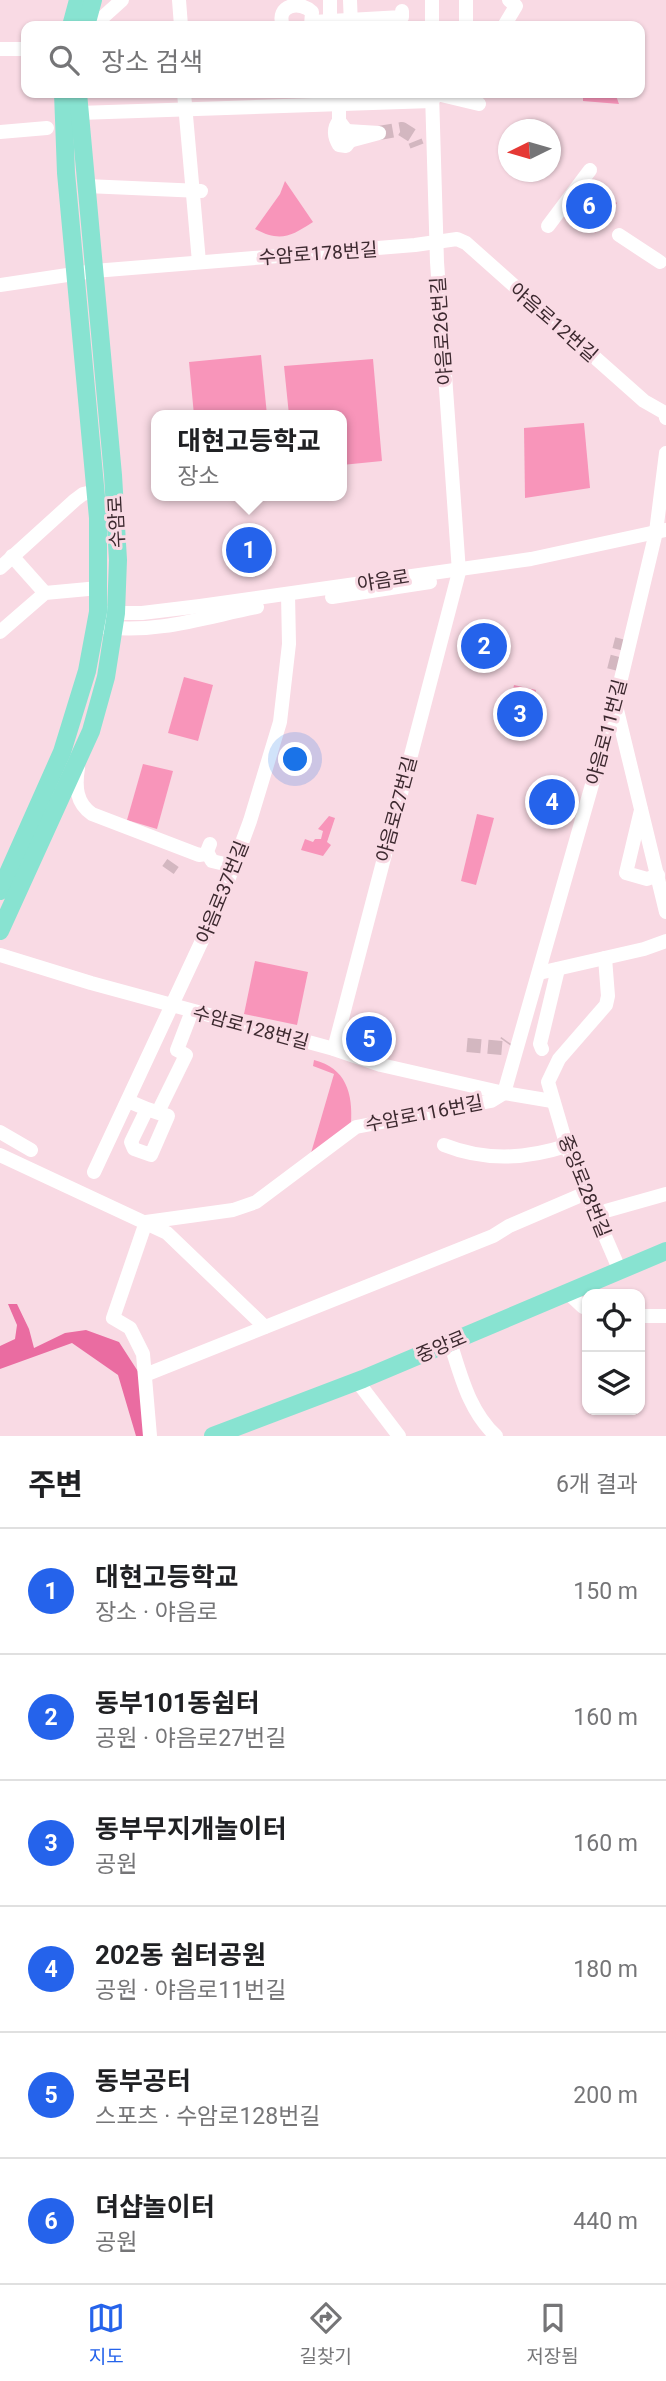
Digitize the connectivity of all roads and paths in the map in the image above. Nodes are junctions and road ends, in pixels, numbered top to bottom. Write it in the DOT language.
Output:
graph roads {
  1 [pos="78,0"];
  2 [pos="93,0"];
  3 [pos="122,0"];
  4 [pos="179,0"];
  5 [pos="330,0"];
  6 [pos="350,0"];
  7 [pos="432,0"];
  8 [pos="466,0"];
  9 [pos="509,0"];
  10 [pos="301,1"];
  11 [pos="402,11"];
  12 [pos="81,21"];
  13 [pos="83,21"];
  14 [pos="93,21"];
  15 [pos="181,21"];
  16 [pos="281,21"];
  17 [pos="312,21"];
  18 [pos="330,21"];
  19 [pos="351,21"];
  20 [pos="368,21"];
  21 [pos="432,21"];
  22 [pos="466,21"];
  23 [pos="507,21"];
  24 [pos="0,49"];
  25 [pos="21,49"];
  26 [pos="62,98"];
  27 [pos="78,98"];
  28 [pos="184,98"];
  29 [pos="399,98"];
  30 [pos="432,98"];
  31 [pos="458,98"];
  32 [pos="333,100"];
  33 [pos="479,104"];
  34 [pos="185,110"];
  35 [pos="79,113"];
  36 [pos="55,130"];
  37 [pos="345,131"];
  38 [pos="0,132"];
  39 [pos="590,170"];
  40 [pos="86,186"];
  41 [pos="196,192"];
  42 [pos="548,226"];
  43 [pos="619,235"];
  44 [pos="437,244"];
  45 [pos="198,262"];
  46 [pos="660,262"];
  47 [pos="85,273"];
  48 [pos="0,285"];
  49 [pos="666,418"];
  50 [pos="666,453"];
  51 [pos="96,491"];
  52 [pos="659,534"];
  53 [pos="12,556"];
  54 [pos="0,568"];
  55 [pos="458,573"];
  56 [pos="429,582"];
  57 [pos="99,588"];
  58 [pos="44,593"];
  59 [pos="289,598"];
  60 [pos="450,604"];
  61 [pos="106,620"];
  62 [pos="0,632"];
  63 [pos="615,704"];
  64 [pos="82,751"];
  65 [pos="642,828"];
  66 [pos="233,866"];
  67 [pos="660,868"];
  68 [pos="0,891"];
  69 [pos="666,912"];
  70 [pos="0,930"];
  71 [pos="666,941"];
  72 [pos="0,955"];
  73 [pos="605,958"];
  74 [pos="558,969"];
  75 [pos="538,973"];
  76 [pos="173,1006"];
  77 [pos="192,1011"];
  78 [pos="334,1049"];
  79 [pos="542,1049"];
  80 [pos="505,1093"];
  81 [pos="128,1101"];
  82 [pos="552,1101"];
  83 [pos="0,1132"];
  84 [pos="444,1145"];
  85 [pos="566,1146"];
  86 [pos="31,1150"];
  87 [pos="0,1155"];
  88 [pos="94,1172"];
  89 [pos="586,1193"];
  90 [pos="666,1194"];
  91 [pos="595,1213"];
  92 [pos="146,1222"];
  93 [pos="666,1251"];
  94 [pos="620,1271"];
  95 [pos="568,1293"];
  96 [pos="582,1306"];
  97 [pos="645,1316"];
  98 [pos="666,1316"];
  99 [pos="265,1327"];
  100 [pos="450,1342"];
  101 [pos="145,1375"];
  102 [pos="357,1381"];
  103 [pos="150,1436"];
  104 [pos="214,1436"];
  105 [pos="399,1436"];
  106 [pos="496,1436"];
  1 -- 12 [label="main road"];
  2 -- 13 [label="main road"];
  3 -- 14 [label="street"];
  4 -- 15 [label="street"];
  5 -- 18 [label="street"];
  6 -- 19 [label="street"];
  7 -- 21 [label="street"];
  8 -- 22 [label="street"];
  9 -- 23 [label="street"];
  10 -- 16 [label="street"];
  10 -- 17 [label="street"];
  11 -- 20 [label="street"];
  24 -- 25 [label="street"];
  26 -- 36 [label="main road, 수암로"];
  27 -- 35 [label="main road, 수암로"];
  28 -- 34 [label="street"];
  29 -- 32 [label="street"];
  30 -- 44 [label="street, 야음로26번길"];
  31 -- 33 [label="street"];
  32 -- 34 [label="street"];
  32 -- 37 [label="street"];
  34 -- 35 [label="street"];
  34 -- 41 [label="street"];
  35 -- 36 [label="street"];
  35 -- 40 [label="main road, 수암로"];
  36 -- 38 [label="street"];
  36 -- 47 [label="main road, 수암로"];
  39 -- 42 [label="street"];
  40 -- 41 [label="street"];
  40 -- 47 [label="main road, 수암로"];
  41 -- 45 [label="street"];
  43 -- 46 [label="street"];
  44 -- 45 [label="street, 수암로178번길"];
  44 -- 49 [label="street, 야음로12번길"];
  44 -- 55 [label="street, 야음로26번길"];
  45 -- 47 [label="street, 수암로178번길"];
  47 -- 48 [label="street"];
  47 -- 51 [label="main road, 수암로"];
  47 -- 61 [label="main road, 수암로"];
  50 -- 52 [label="street"];
  51 -- 53 [label="street"];
  51 -- 57 [label="main road, 수암로"];
  52 -- 55 [label="street, 야음로"];
  52 -- 55 [label="street"];
  52 -- 63 [label="street, 야음로11번길"];
  53 -- 54 [label="street"];
  53 -- 58 [label="street"];
  55 -- 56 [label="street, 야음로"];
  55 -- 59 [label="street, 야음로"];
  55 -- 60 [label="street, 야음로27번길"];
  56 -- 59 [label="street, 야음로"];
  56 -- 60 [label="street, 야음로"];
  57 -- 58 [label="street"];
  57 -- 61 [label="main road, 수암로"];
  58 -- 62 [label="street"];
  59 -- 61 [label="street, 야음로"];
  59 -- 66 [label="street, 야음로37번길"];
  60 -- 78 [label="street, 야음로27번길"];
  61 -- 64 [label="main road, 수암로"];
  61 -- 68 [label="main road, 수암로"];
  63 -- 65 [label="street"];
  63 -- 75 [label="street, 야음로11번길"];
  64 -- 66 [label="street"];
  64 -- 70 [label="main road, 수암로"];
  65 -- 67 [label="street"];
  65 -- 67 [label="street"];
  66 -- 76 [label="street, 야음로37번길"];
  67 -- 69 [label="street"];
  71 -- 73 [label="street"];
  72 -- 76 [label="street, 수암로128번길"];
  73 -- 74 [label="street"];
  73 -- 82 [label="street"];
  74 -- 75 [label="street"];
  74 -- 79 [label="street"];
  75 -- 80 [label="street, 야음로11번길"];
  76 -- 77 [label="street, 수암로128번길"];
  76 -- 81 [label="street, 야음로37번길"];
  77 -- 78 [label="street, 수암로128번길"];
  77 -- 81 [label="street"];
  78 -- 80 [label="street, 수암로128번길"];
  80 -- 82 [label="street, 수암로116번길"];
  80 -- 92 [label="street, 수암로116번길"];
  81 -- 88 [label="street, 야음로37번길"];
  82 -- 85 [label="street, 중앙로28번길"];
  83 -- 86 [label="street"];
  84 -- 85 [label="street"];
  85 -- 89 [label="street, 중앙로28번길"];
  87 -- 92 [label="street"];
  89 -- 91 [label="street, 중앙로28번길"];
  89 -- 99 [label="street"];
  90 -- 91 [label="street"];
  91 -- 94 [label="street, 중앙로28번길"];
  92 -- 99 [label="street"];
  92 -- 101 [label="street"];
  93 -- 94 [label="main road, 중앙로"];
  94 -- 95 [label="main road, 중앙로"];
  95 -- 96 [label="street"];
  95 -- 100 [label="main road, 중앙로"];
  97 -- 98 [label="street"];
  99 -- 101 [label="street"];
  100 -- 102 [label="main road, 중앙로"];
  100 -- 106 [label="street"];
  101 -- 103 [label="street"];
  102 -- 104 [label="main road, 중앙로"];
  102 -- 105 [label="street"];
}
